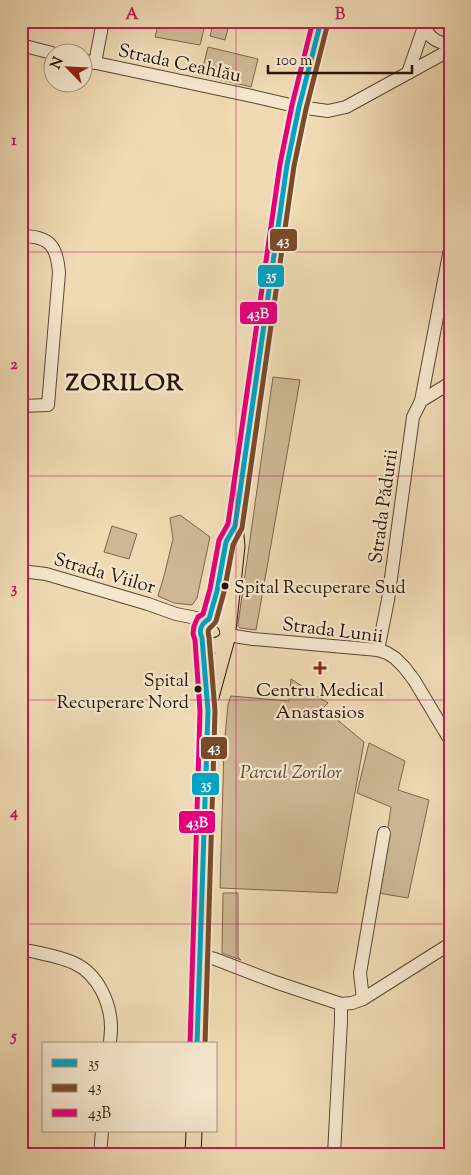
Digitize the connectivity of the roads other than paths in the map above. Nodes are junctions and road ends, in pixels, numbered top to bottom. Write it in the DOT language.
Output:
graph roads {
  1 [pos="103,21"];
  2 [pos="321,21"];
  3 [pos="425,24"];
  4 [pos="450,44"];
  5 [pos="21,45"];
  6 [pos="450,50"];
  7 [pos="42,51"];
  8 [pos="92,62"];
  9 [pos="95,63"];
  10 [pos="408,73"];
  11 [pos="299,107"];
  12 [pos="21,236"];
  13 [pos="450,249"];
  14 [pos="447,283"];
  15 [pos="450,384"];
  16 [pos="421,401"];
  17 [pos="21,406"];
  18 [pos="235,526"];
  19 [pos="21,571"];
  20 [pos="176,614"];
  21 [pos="206,623"];
  22 [pos="227,635"];
  23 [pos="378,650"];
  24 [pos="208,711"];
  25 [pos="450,740"];
  26 [pos="384,833"];
  27 [pos="450,944"];
  28 [pos="21,949"];
  29 [pos="200,955"];
  30 [pos="363,999"];
  31 [pos="341,1004"];
  32 [pos="110,1042"];
  33 [pos="197,1042"];
  34 [pos="102,1132"];
  35 [pos="194,1132"];
  36 [pos="100,1154"];
  37 [pos="194,1154"];
  38 [pos="334,1154"];
  1 -- 9 [label="street"];
  2 -- 11 [label="main road"];
  3 -- 4 [label="street"];
  3 -- 10 [label="street"];
  5 -- 7 [label="street"];
  6 -- 10 [label="street, Strada Ceahlău"];
  8 -- 9 [label="street, Strada Ceahlău"];
  9 -- 11 [label="street, Strada Ceahlău"];
  10 -- 11 [label="street, Strada Ceahlău"];
  11 -- 18 [label="main road"];
  12 -- 17 [label="street"];
  13 -- 14 [label="street, Strada Pădurii"];
  14 -- 16 [label="street, Strada Pădurii"];
  15 -- 16 [label="street"];
  16 -- 23 [label="street, Strada Pădurii"];
  18 -- 21 [label="main road"];
  18 -- 22 [label="main road"];
  19 -- 20 [label="street, Strada Viilor"];
  20 -- 21 [label="street, Strada Viilor"];
  20 -- 21 [label="street, Strada Viilor"];
  21 -- 22 [label="main road"];
  21 -- 22 [label="main road"];
  21 -- 24 [label="main road"];
  22 -- 23 [label="street, Strada Lunii"];
  22 -- 24 [label="main road"];
  23 -- 25 [label="street, Strada Lunii"];
  24 -- 29 [label="main road"];
  26 -- 30 [label="street"];
  27 -- 30 [label="street"];
  28 -- 32 [label="street"];
  29 -- 31 [label="street"];
  29 -- 33 [label="main road"];
  30 -- 31 [label="street"];
  31 -- 38 [label="street"];
  34 -- 36 [label="street"];
  35 -- 37 [label="main road"];
}
